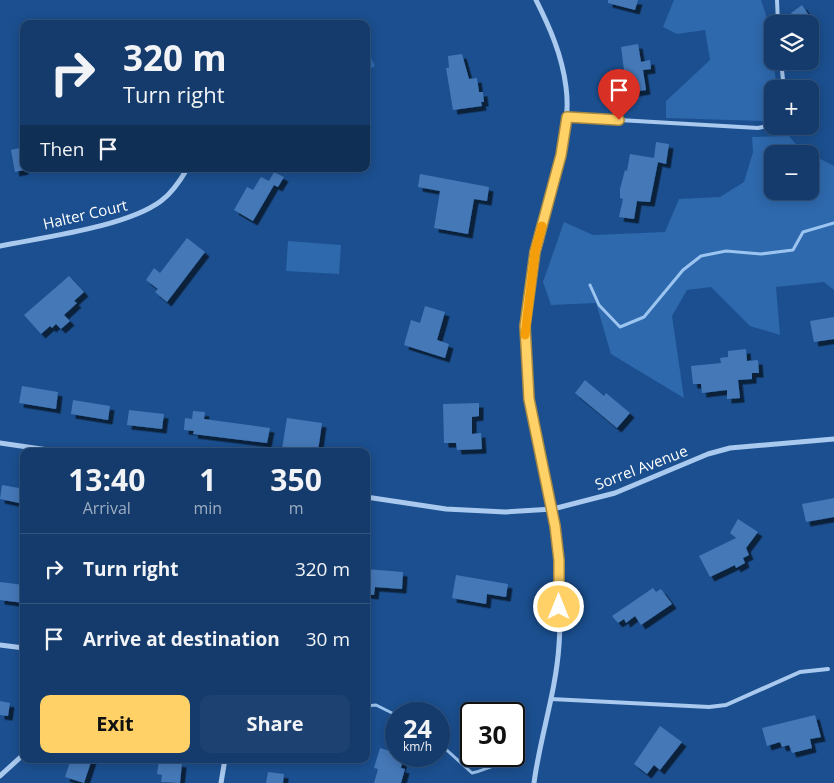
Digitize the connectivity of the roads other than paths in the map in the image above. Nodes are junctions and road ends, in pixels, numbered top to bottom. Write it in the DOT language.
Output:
graph roads {
  1 [pos="536,0"];
  2 [pos="777,0"];
  3 [pos="778,15"];
  4 [pos="567,117"];
  5 [pos="764,127"];
  6 [pos="185,172"];
  7 [pos="0,246"];
  8 [pos="834,439"];
  9 [pos="0,443"];
  10 [pos="34,448"];
  11 [pos="370,498"];
  12 [pos="552,509"];
  13 [pos="0,645"];
  14 [pos="20,648"];
  15 [pos="828,670"];
  16 [pos="551,699"];
  17 [pos="20,758"];
  18 [pos="224,763"];
  19 [pos="0,776"];
  20 [pos="221,783"];
  21 [pos="534,783"];
  1 -- 4 [label="street"];
  2 -- 3 [label="lane"];
  4 -- 5 [label="lane"];
  4 -- 12 [label="street"];
  6 -- 7 [label="street, Halter Court"];
  8 -- 12 [label="street, Sorrel Avenue"];
  9 -- 10 [label="street"];
  11 -- 12 [label="street, Sorrel Avenue"];
  12 -- 16 [label="street"];
  13 -- 14 [label="street"];
  15 -- 16 [label="lane"];
  16 -- 21 [label="street"];
  17 -- 19 [label="street"];
  18 -- 20 [label="street"];
}
